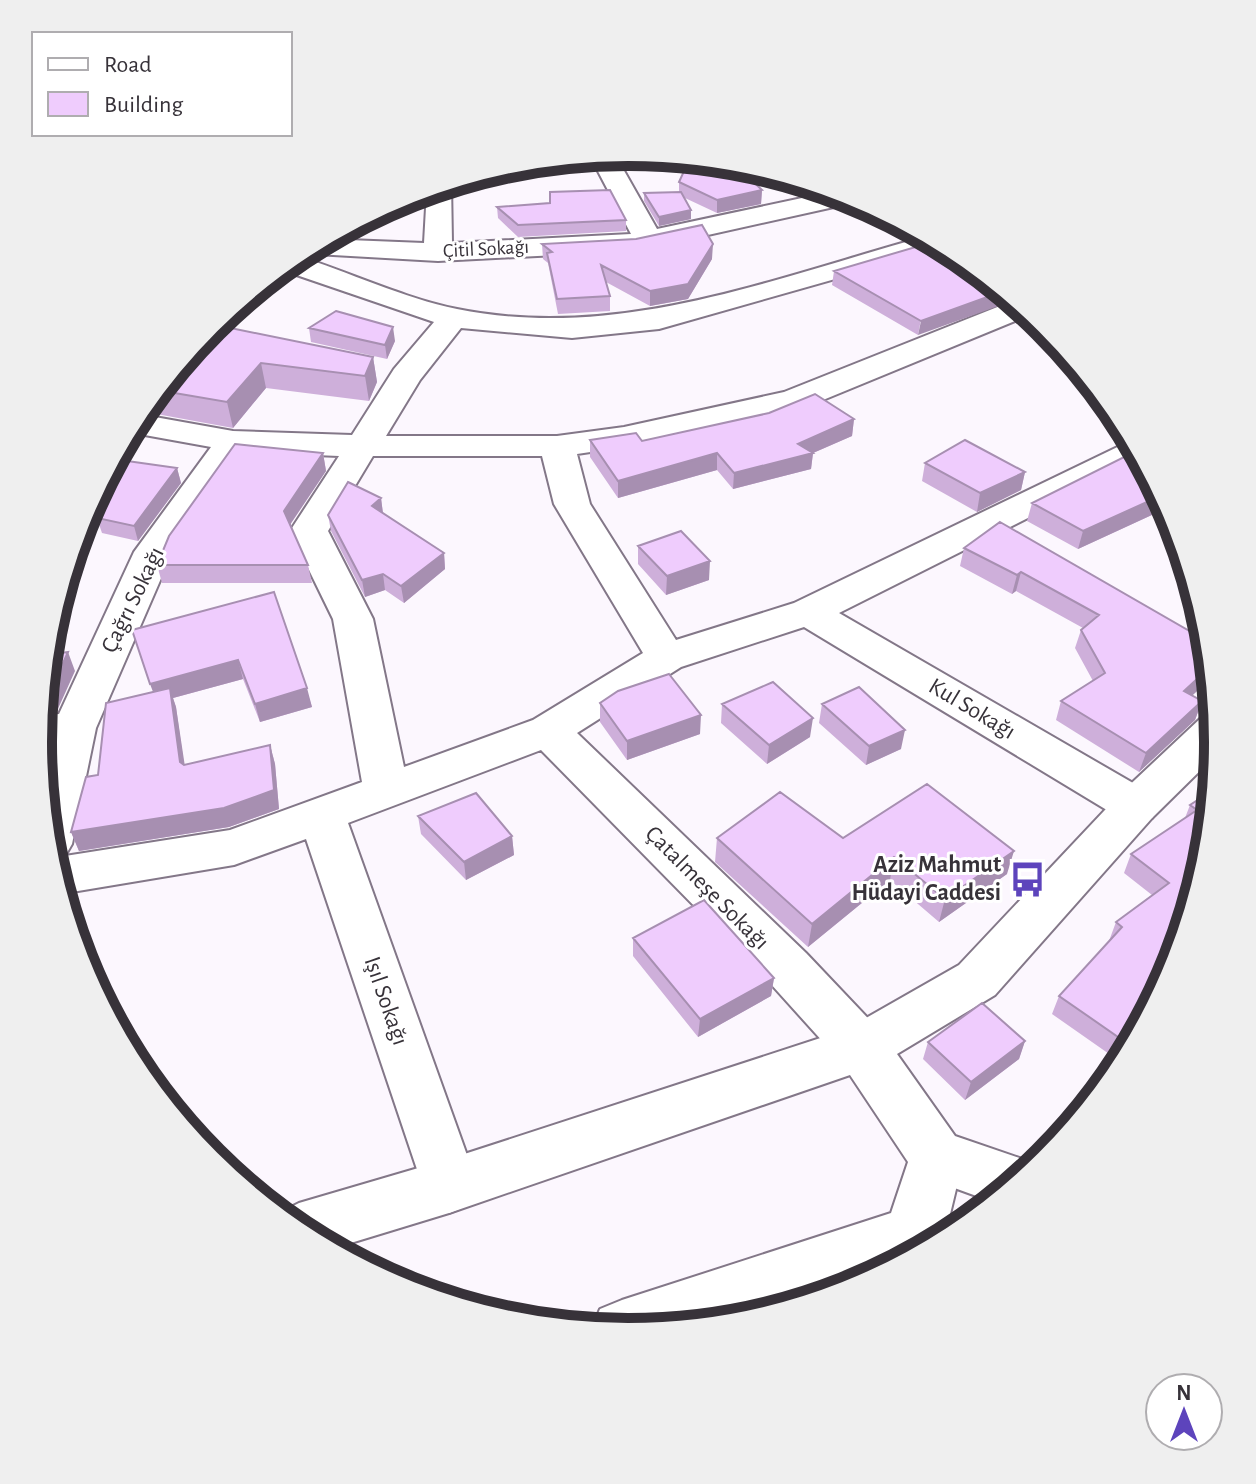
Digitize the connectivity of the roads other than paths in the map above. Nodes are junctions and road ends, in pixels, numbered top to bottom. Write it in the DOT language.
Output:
graph roads {
  1 [pos="608,167"];
  2 [pos="440,198"];
  3 [pos="825,202"];
  4 [pos="649,240"];
  5 [pos="921,246"];
  6 [pos="332,248"];
  7 [pos="438,252"];
  8 [pos="302,267"];
  9 [pos="1011,312"];
  10 [pos="453,318"];
  11 [pos="147,425"];
  12 [pos="233,441"];
  13 [pos="361,446"];
  14 [pos="557,446"];
  15 [pos="1127,454"];
  16 [pos="993,520"];
  17 [pos="1034,543"];
  18 [pos="808,612"];
  19 [pos="666,657"];
  20 [pos="57,729"];
  21 [pos="548,731"];
  22 [pos="1204,741"];
  23 [pos="53,780"];
  24 [pos="387,792"];
  25 [pos="1136,806"];
  26 [pos="322,816"];
  27 [pos="68,874"];
  28 [pos="862,1048"];
  29 [pos="936,1156"];
  30 [pos="1004,1179"];
  31 [pos="449,1186"];
  32 [pos="316,1226"];
  33 [pos="913,1243"];
  34 [pos="901,1249"];
  35 [pos="672,1316"];
  1 -- 4 [label="street"];
  2 -- 7 [label="street"];
  3 -- 4 [label="street, Çitil Sokağı"];
  4 -- 7 [label="street, Çitil Sokağı"];
  5 -- 10 [label="street"];
  6 -- 7 [label="street, Çitil Sokağı"];
  8 -- 10 [label="street"];
  9 -- 14 [label="street"];
  10 -- 13 [label="street"];
  11 -- 12 [label="street"];
  12 -- 13 [label="street"];
  12 -- 20 [label="street, Çağrı Sokağı"];
  13 -- 14 [label="street"];
  13 -- 24 [label="street"];
  14 -- 19 [label="street"];
  15 -- 16 [label="street"];
  16 -- 17 [label="street"];
  16 -- 18 [label="street"];
  18 -- 19 [label="street"];
  18 -- 25 [label="street, Kul Sokağı"];
  19 -- 21 [label="street"];
  20 -- 23 [label="street, Çağrı Sokağı"];
  21 -- 24 [label="street"];
  21 -- 28 [label="street, Çatalmeşe Sokağı"];
  22 -- 25 [label="street"];
  24 -- 26 [label="street"];
  25 -- 28 [label="street"];
  26 -- 27 [label="street"];
  26 -- 31 [label="street, Işıl Sokağı"];
  28 -- 29 [label="street, Çatalmeşe Sokağı"];
  28 -- 31 [label="street"];
  29 -- 30 [label="street"];
  29 -- 33 [label="street"];
  31 -- 32 [label="street"];
  34 -- 35 [label="street"];
}
